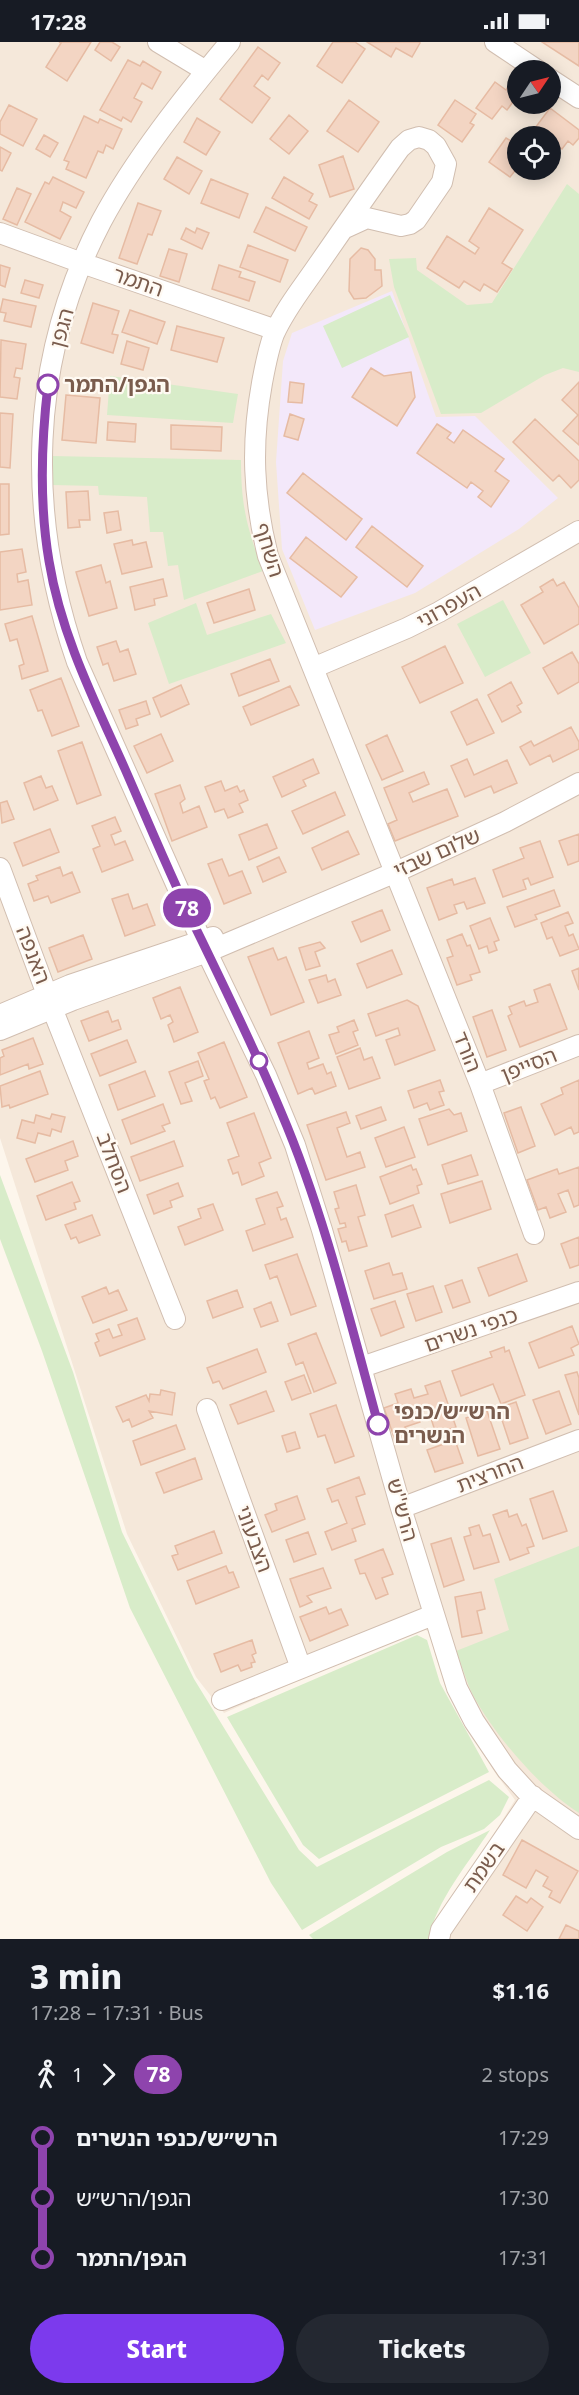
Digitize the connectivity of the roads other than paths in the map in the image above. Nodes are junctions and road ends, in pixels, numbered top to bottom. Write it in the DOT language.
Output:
graph roads {
  1 [pos="158,42"];
  2 [pos="230,42"];
  3 [pos="495,42"];
  4 [pos="522,60"];
  5 [pos="206,71"];
  6 [pos="561,86"];
  7 [pos="579,98"];
  8 [pos="343,229"];
  9 [pos="0,233"];
  10 [pos="82,264"];
  11 [pos="276,330"];
  12 [pos="579,531"];
  13 [pos="313,668"];
  14 [pos="579,783"];
  15 [pos="0,868"];
  16 [pos="396,872"];
  17 [pos="204,946"];
  18 [pos="50,1001"];
  19 [pos="0,1015"];
  20 [pos="0,1030"];
  21 [pos="579,1045"];
  22 [pos="480,1084"];
  23 [pos="534,1234"];
  24 [pos="579,1292"];
  25 [pos="175,1319"];
  26 [pos="362,1367"];
  27 [pos="207,1409"];
  28 [pos="579,1440"];
  29 [pos="401,1508"];
  30 [pos="432,1615"];
  31 [pos="301,1668"];
  32 [pos="222,1700"];
  33 [pos="533,1796"];
  34 [pos="579,1830"];
  35 [pos="439,1939"];
  1 -- 5 [label="street"];
  2 -- 5 [label="street, הגפן"];
  3 -- 4 [label="street"];
  5 -- 10 [label="street, הגפן"];
  6 -- 7 [label="street"];
  8 -- 8 [label="street, השחף"];
  8 -- 11 [label="street, השחף"];
  9 -- 10 [label="street, התמר"];
  10 -- 11 [label="street, התמר"];
  10 -- 17 [label="street, הגפן"];
  11 -- 13 [label="street, השחף"];
  12 -- 13 [label="street, העפרוני"];
  13 -- 16 [label="street, השחף"];
  14 -- 16 [label="street, שלום שבזי"];
  15 -- 18 [label="street, האנפה"];
  16 -- 17 [label="street, שלום שבזי"];
  16 -- 22 [label="street, הורד"];
  17 -- 18 [label="street, שלום שבזי"];
  17 -- 26 [label="street, הרש''ש"];
  18 -- 19 [label="street, שלום שבזי"];
  18 -- 20 [label="street, שלום שבזי"];
  18 -- 25 [label="street, הסחלב"];
  21 -- 22 [label="street, הסייפן"];
  22 -- 23 [label="street, הורד"];
  24 -- 26 [label="street, כנפי נשרים"];
  26 -- 29 [label="street, הרש''ש"];
  27 -- 31 [label="street, הצבעוני"];
  28 -- 29 [label="street, החרצית"];
  29 -- 30 [label="street, הרש''ש"];
  30 -- 31 [label="street"];
  30 -- 33 [label="street, הרש''ש"];
  31 -- 32 [label="street"];
  33 -- 34 [label="street, הרש''ש"];
  33 -- 35 [label="street, בשמת"];
}
